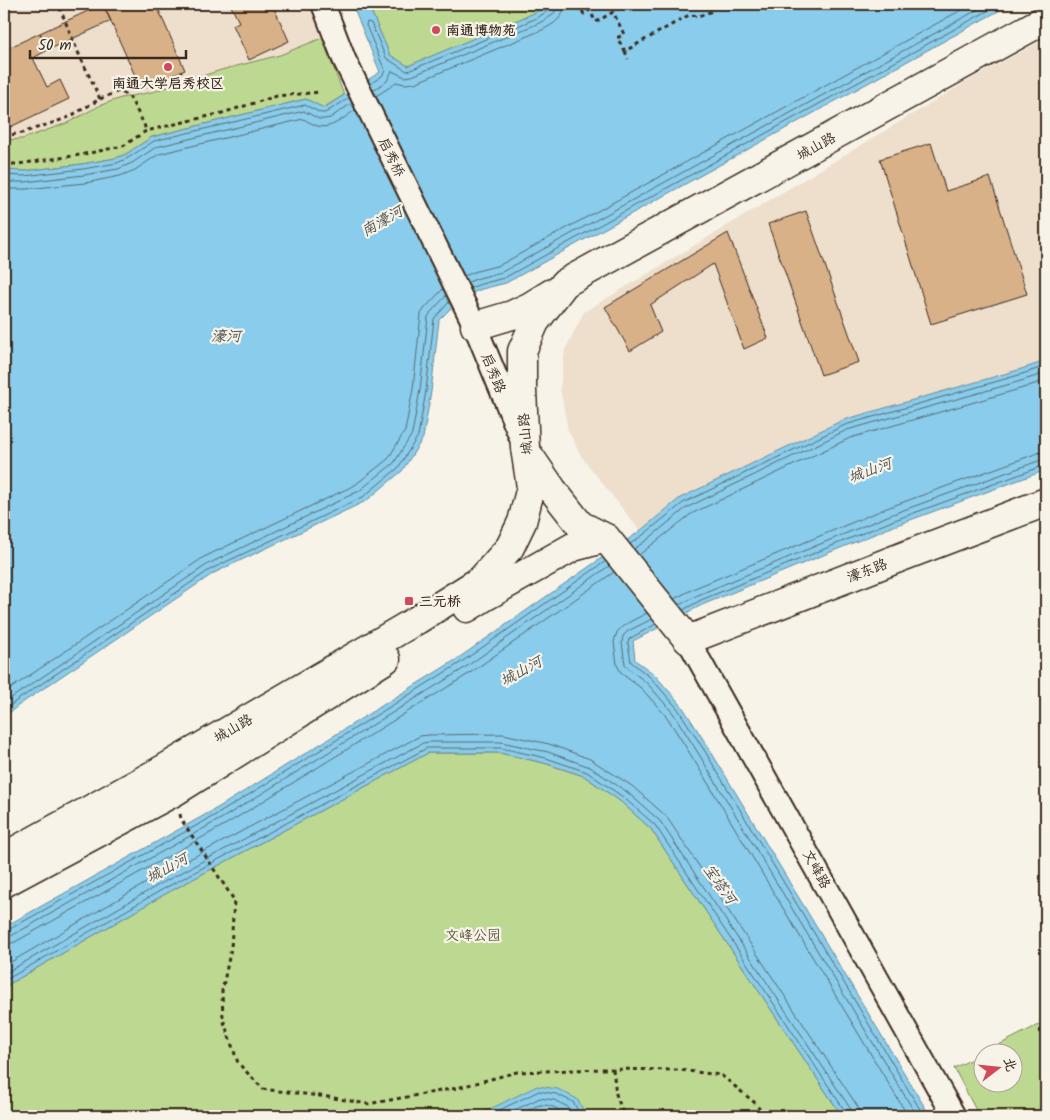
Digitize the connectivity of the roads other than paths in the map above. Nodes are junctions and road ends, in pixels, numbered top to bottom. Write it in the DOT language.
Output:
graph roads {
  1 [pos="323,4"];
  2 [pos="1046,19"];
  3 [pos="565,283"];
  4 [pos="471,318"];
  5 [pos="525,448"];
  6 [pos="1046,502"];
  7 [pos="608,542"];
  8 [pos="682,632"];
  9 [pos="4,857"];
  10 [pos="4,883"];
  11 [pos="954,1116"];
  1 -- 4 [label="street, 启秀桥"];
  2 -- 3 [label="main road, 城山路"];
  3 -- 4 [label="main road"];
  3 -- 5 [label="main road, 城山路"];
  4 -- 5 [label="street, 启秀路"];
  5 -- 7 [label="main road"];
  5 -- 9 [label="main road, 城山路"];
  6 -- 8 [label="main road, 濠东路"];
  7 -- 8 [label="main road"];
  7 -- 10 [label="main road, 城山路"];
  8 -- 11 [label="street, 文峰路"];
}
